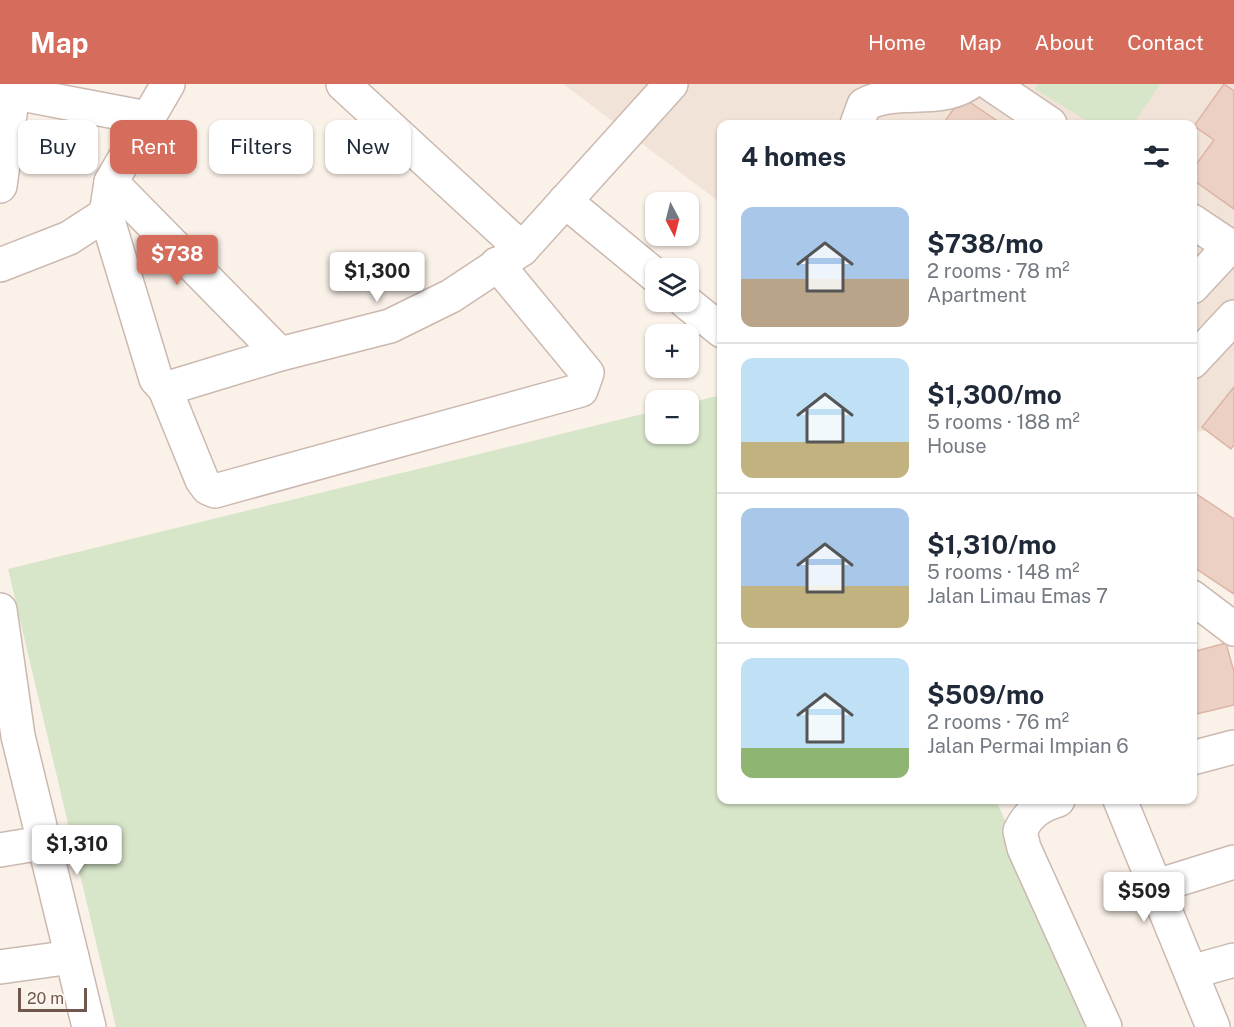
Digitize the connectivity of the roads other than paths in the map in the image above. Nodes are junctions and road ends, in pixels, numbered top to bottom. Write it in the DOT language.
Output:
graph roads {
  1 [pos="168,84"];
  2 [pos="343,84"];
  3 [pos="671,84"];
  4 [pos="968,84"];
  5 [pos="1000,87"];
  6 [pos="7,91"];
  7 [pos="147,118"];
  8 [pos="858,120"];
  9 [pos="1045,120"];
  10 [pos="111,182"];
  11 [pos="0,186"];
  12 [pos="565,201"];
  13 [pos="106,214"];
  14 [pos="1197,226"];
  15 [pos="509,256"];
  16 [pos="1228,258"];
  17 [pos="0,265"];
  18 [pos="645,267"];
  19 [pos="1197,283"];
  20 [pos="698,312"];
  21 [pos="1234,317"];
  22 [pos="717,327"];
  23 [pos="280,354"];
  24 [pos="1197,357"];
  25 [pos="165,389"];
  26 [pos="1198,607"];
  27 [pos="0,610"];
  28 [pos="1234,629"];
  29 [pos="9,736"];
  30 [pos="1234,747"];
  31 [pos="1197,757"];
  32 [pos="1046,804"];
  33 [pos="1122,804"];
  34 [pos="42,843"];
  35 [pos="0,850"];
  36 [pos="1234,862"];
  37 [pos="1156,886"];
  38 [pos="72,957"];
  39 [pos="1234,960"];
  40 [pos="0,967"];
  41 [pos="1191,972"];
  42 [pos="89,1027"];
  43 [pos="1104,1027"];
  44 [pos="1213,1027"];
  1 -- 7 [label="street"];
  2 -- 15 [label="street"];
  3 -- 12 [label="street"];
  4 -- 8 [label="street"];
  5 -- 9 [label="street"];
  6 -- 7 [label="street"];
  6 -- 11 [label="street"];
  7 -- 10 [label="street"];
  10 -- 13 [label="street"];
  10 -- 23 [label="street"];
  12 -- 15 [label="street"];
  12 -- 18 [label="street"];
  13 -- 17 [label="street"];
  13 -- 25 [label="street"];
  14 -- 16 [label="street"];
  15 -- 23 [label="street"];
  15 -- 25 [label="street"];
  16 -- 19 [label="street"];
  20 -- 22 [label="street"];
  21 -- 24 [label="street"];
  23 -- 25 [label="street"];
  26 -- 28 [label="street"];
  27 -- 29 [label="street"];
  29 -- 34 [label="street"];
  30 -- 31 [label="street"];
  32 -- 43 [label="street"];
  33 -- 37 [label="street"];
  34 -- 35 [label="street"];
  34 -- 38 [label="street"];
  36 -- 37 [label="street"];
  37 -- 41 [label="street"];
  38 -- 40 [label="street"];
  38 -- 42 [label="street"];
  39 -- 41 [label="street"];
  41 -- 44 [label="street"];
}
